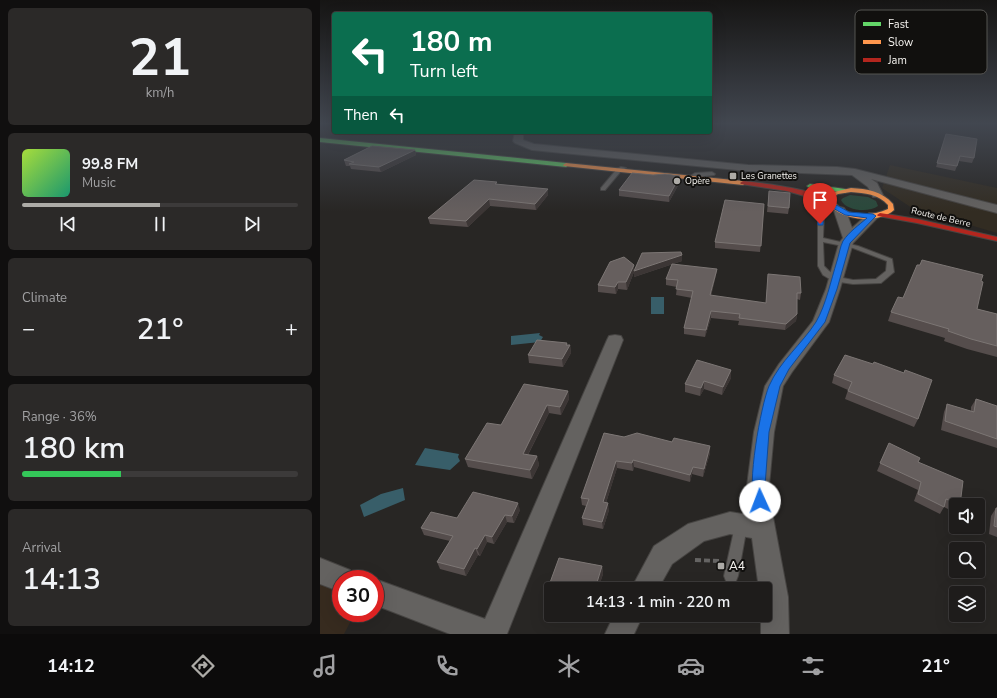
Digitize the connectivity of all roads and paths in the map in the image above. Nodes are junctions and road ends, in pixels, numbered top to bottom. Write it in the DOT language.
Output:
graph roads {
  1 [pos="459,154"];
  2 [pos="600,154"];
  3 [pos="524,160"];
  4 [pos="619,170"];
  5 [pos="712,174"];
  6 [pos="858,174"];
  7 [pos="603,189"];
  8 [pos="848,190"];
  9 [pos="877,195"];
  10 [pos="890,202"];
  11 [pos="833,205"];
  12 [pos="997,209"];
  13 [pos="877,216"];
  14 [pos="997,239"];
  15 [pos="820,240"];
  16 [pos="847,240"];
  17 [pos="836,279"];
  18 [pos="615,340"];
  19 [pos="752,527"];
  20 [pos="692,561"];
  21 [pos="734,563"];
  22 [pos="320,571"];
  23 [pos="332,576"];
  24 [pos="731,576"];
  25 [pos="648,582"];
  26 [pos="384,595"];
  27 [pos="625,622"];
  28 [pos="487,634"];
  29 [pos="493,634"];
  30 [pos="619,634"];
  31 [pos="776,634"];
  1 -- 3 [label="main road"];
  2 -- 6 [label="street"];
  3 -- 4 [label="main road"];
  3 -- 5 [label="main road"];
  4 -- 5 [label="lane"];
  4 -- 7 [label="lane"];
  4 -- 11 [label="main road"];
  5 -- 8 [label="main road"];
  6 -- 8 [label="street"];
  6 -- 9 [label="street"];
  6 -- 12 [label="street"];
  8 -- 9 [label="main road, Route de Berre"];
  8 -- 11 [label="main road"];
  9 -- 10 [label="main road, Route de Berre"];
  10 -- 13 [label="main road"];
  10 -- 14 [label="main road, Route de Berre"];
  11 -- 13 [label="main road, Route de Berre"];
  11 -- 15 [label="lane"];
  11 -- 16 [label="street"];
  13 -- 14 [label="main road, Route de Berre"];
  13 -- 16 [label="street"];
  15 -- 16 [label="lane"];
  15 -- 17 [label="lane"];
  16 -- 17 [label="street"];
  16 -- 17 [label="lane"];
  17 -- 19 [label="street"];
  18 -- 29 [label="street"];
  19 -- 21 [label="lane"];
  19 -- 25 [label="street"];
  19 -- 31 [label="street"];
  20 -- 21 [label="path"];
  21 -- 24 [label="lane"];
  22 -- 23 [label="street"];
  26 -- 28 [label="street"];
  27 -- 30 [label="street"];
}
